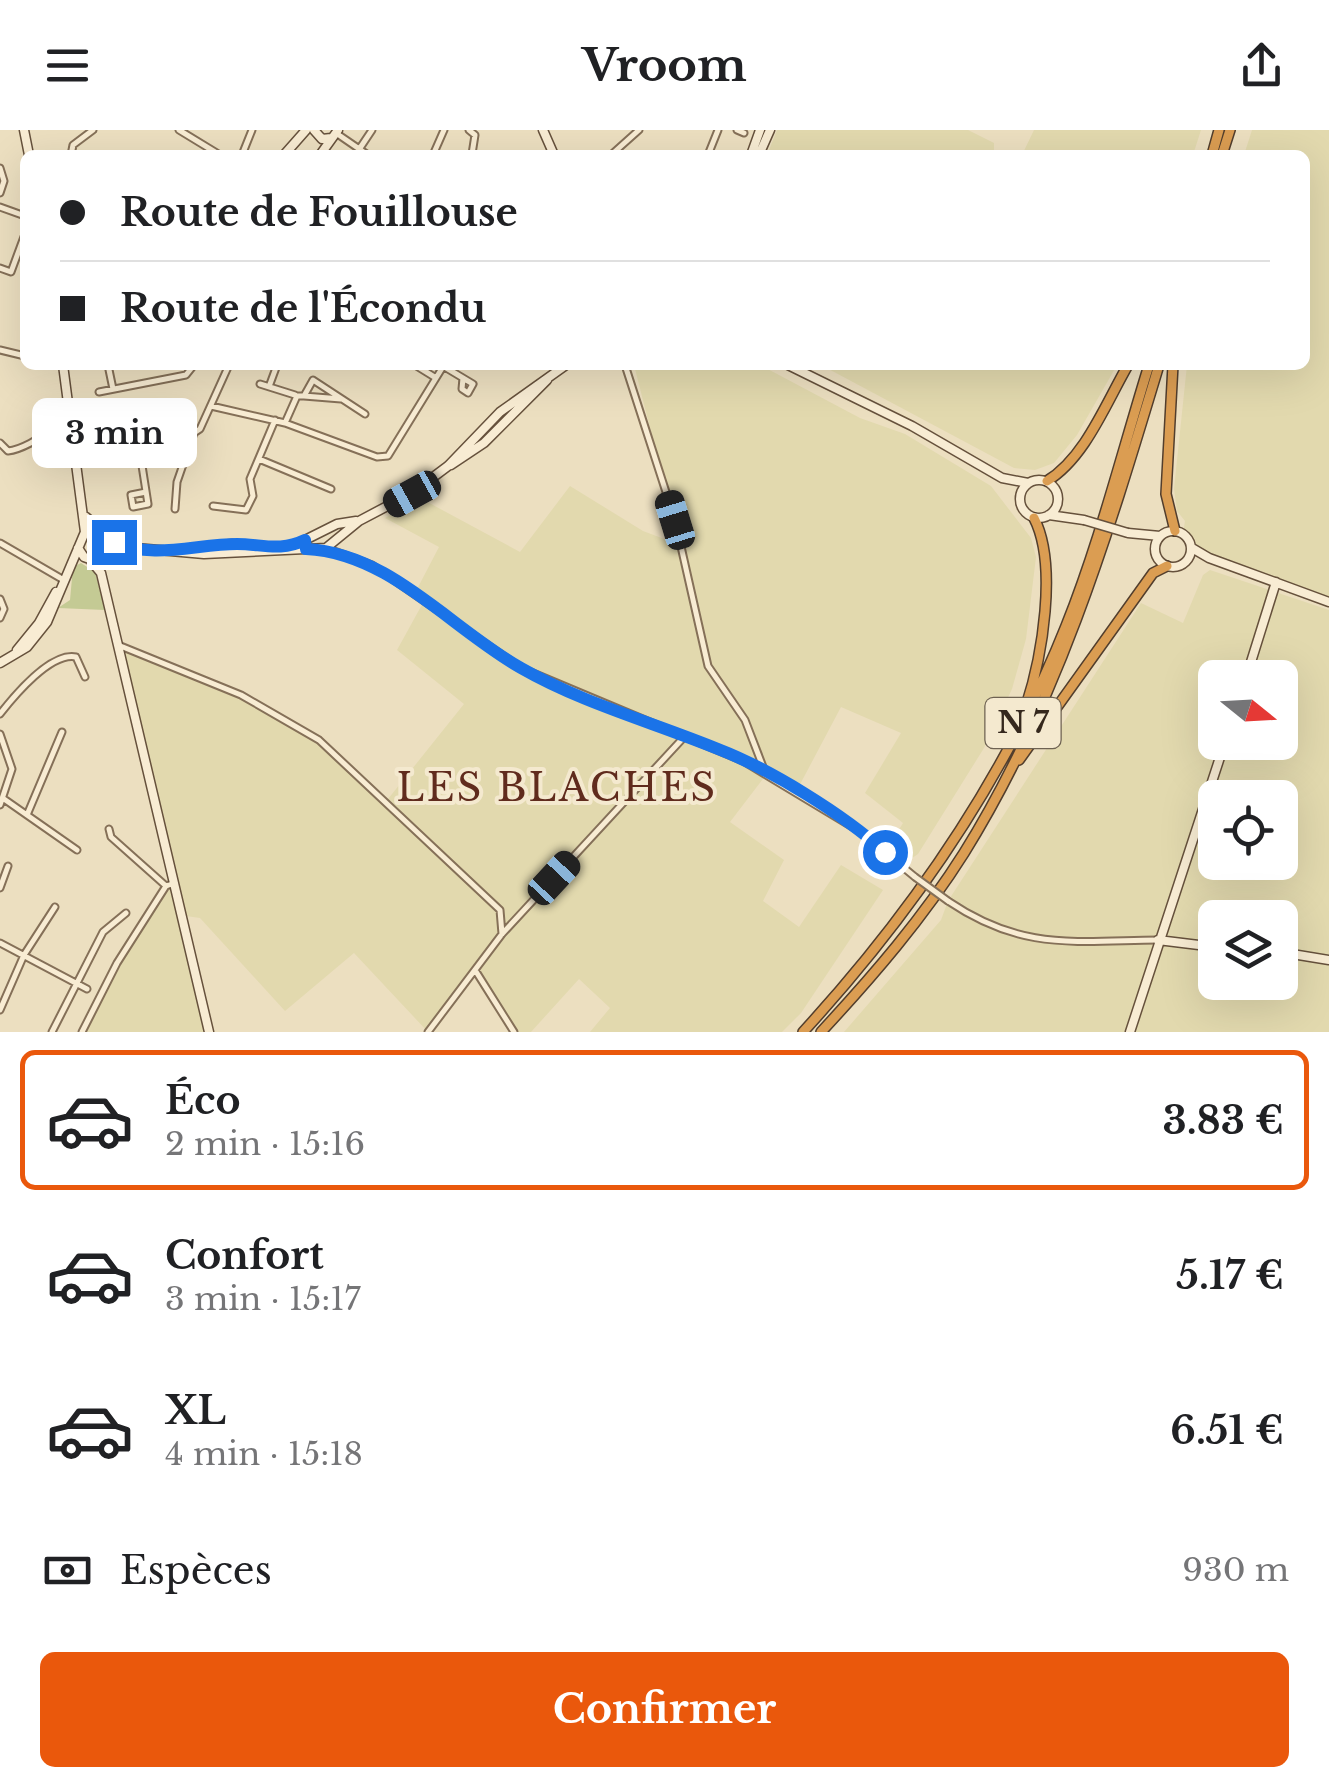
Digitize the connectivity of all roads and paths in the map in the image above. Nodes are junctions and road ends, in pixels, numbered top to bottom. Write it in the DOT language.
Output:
graph roads {
  1 [pos="93,130"];
  2 [pos="180,130"];
  3 [pos="306,130"];
  4 [pos="372,130"];
  5 [pos="639,130"];
  6 [pos="736,130"];
  7 [pos="84,133"];
  8 [pos="744,133"];
  9 [pos="317,134"];
  10 [pos="335,134"];
  11 [pos="360,148"];
  12 [pos="212,150"];
  13 [pos="288,150"];
  14 [pos="362,150"];
  15 [pos="617,150"];
  16 [pos="0,168"];
  17 [pos="0,193"];
  18 [pos="20,248"];
  19 [pos="0,268"];
  20 [pos="62,370"];
  21 [pos="109,370"];
  22 [pos="171,370"];
  23 [pos="190,370"];
  24 [pos="227,370"];
  25 [pos="276,370"];
  26 [pos="423,370"];
  27 [pos="441,370"];
  28 [pos="450,370"];
  29 [pos="561,370"];
  30 [pos="629,370"];
  31 [pos="798,370"];
  32 [pos="1125,370"];
  33 [pos="1146,370"];
  34 [pos="1157,370"];
  35 [pos="1173,370"];
  36 [pos="172,378"];
  37 [pos="436,378"];
  38 [pos="463,378"];
  39 [pos="260,384"];
  40 [pos="270,384"];
  41 [pos="112,389"];
  42 [pos="99,392"];
  43 [pos="300,396"];
  44 [pos="343,399"];
  45 [pos="211,406"];
  46 [pos="365,414"];
  47 [pos="275,420"];
  48 [pos="285,423"];
  49 [pos="53,429"];
  50 [pos="71,429"];
  51 [pos="194,433"];
  52 [pos="138,440"];
  53 [pos="0,443"];
  54 [pos="74,451"];
  55 [pos="258,459"];
  56 [pos="1002,478"];
  57 [pos="1046,481"];
  58 [pos="1028,483"];
  59 [pos="331,489"];
  60 [pos="146,492"];
  61 [pos="124,497"];
  62 [pos="1020,498"];
  63 [pos="132,500"];
  64 [pos="1058,502"];
  65 [pos="213,506"];
  66 [pos="175,509"];
  67 [pos="1048,516"];
  68 [pos="86,517"];
  69 [pos="1034,518"];
  70 [pos="1082,519"];
  71 [pos="348,526"];
  72 [pos="96,528"];
  73 [pos="1175,530"];
  74 [pos="85,532"];
  75 [pos="1129,533"];
  76 [pos="1160,536"];
  77 [pos="110,540"];
  78 [pos="339,541"];
  79 [pos="0,543"];
  80 [pos="306,545"];
  81 [pos="125,547"];
  82 [pos="78,548"];
  83 [pos="326,548"];
  84 [pos="1192,548"];
  85 [pos="1155,549"];
  86 [pos="338,553"];
  87 [pos="106,555"];
  88 [pos="1209,558"];
  89 [pos="88,559"];
  90 [pos="1188,560"];
  91 [pos="69,565"];
  92 [pos="1167,566"];
  93 [pos="100,573"];
  94 [pos="1276,582"];
  95 [pos="61,584"];
  96 [pos="0,599"];
  97 [pos="1329,602"];
  98 [pos="0,618"];
  99 [pos="118,645"];
  100 [pos="1252,660"];
  101 [pos="3,661"];
  102 [pos="85,676"];
  103 [pos="0,714"];
  104 [pos="62,732"];
  105 [pos="0,734"];
  106 [pos="684,736"];
  107 [pos="1016,737"];
  108 [pos="1218,760"];
  109 [pos="766,774"];
  110 [pos="1003,782"];
  111 [pos="2,802"];
  112 [pos="27,815"];
  113 [pos="109,830"];
  114 [pos="77,850"];
  115 [pos="8,866"];
  116 [pos="169,885"];
  117 [pos="0,888"];
  118 [pos="55,907"];
  119 [pos="126,913"];
  120 [pos="502,934"];
  121 [pos="1158,940"];
  122 [pos="0,943"];
  123 [pos="1198,945"];
  124 [pos="24,955"];
  125 [pos="1298,955"];
  126 [pos="1329,960"];
  127 [pos="475,970"];
  128 [pos="77,984"];
  129 [pos="87,990"];
  130 [pos="0,1010"];
  131 [pos="52,1032"];
  132 [pos="82,1032"];
  133 [pos="209,1032"];
  134 [pos="428,1032"];
  135 [pos="514,1032"];
  136 [pos="803,1032"];
  137 [pos="821,1032"];
  138 [pos="1130,1032"];
  1 -- 7 [label="street"];
  2 -- 12 [label="street"];
  3 -- 13 [label="street"];
  4 -- 11 [label="street"];
  5 -- 15 [label="street"];
  6 -- 8 [label="street"];
  9 -- 10 [label="street"];
  10 -- 11 [label="street"];
  11 -- 14 [label="street"];
  16 -- 17 [label="street"];
  18 -- 19 [label="street"];
  20 -- 50 [label="street"];
  21 -- 41 [label="street"];
  22 -- 36 [label="street"];
  23 -- 36 [label="street"];
  24 -- 45 [label="street"];
  25 -- 40 [label="street"];
  26 -- 37 [label="street"];
  27 -- 37 [label="street"];
  28 -- 38 [label="street"];
  29 -- 71 [label="street"];
  30 -- 109 [label="street"];
  31 -- 56 [label="street"];
  32 -- 57 [label="highway"];
  33 -- 107 [label="highway, N 7"];
  34 -- 110 [label="highway, N 7"];
  35 -- 73 [label="highway"];
  36 -- 41 [label="street"];
  37 -- 48 [label="street"];
  39 -- 40 [label="street"];
  40 -- 43 [label="street"];
  41 -- 42 [label="street"];
  43 -- 44 [label="street"];
  43 -- 44 [label="street"];
  43 -- 48 [label="street"];
  44 -- 46 [label="street"];
  45 -- 47 [label="street"];
  45 -- 51 [label="street"];
  47 -- 48 [label="street"];
  47 -- 55 [label="street"];
  49 -- 50 [label="street"];
  49 -- 50 [label="street"];
  49 -- 53 [label="street"];
  50 -- 54 [label="street"];
  51 -- 52 [label="street"];
  51 -- 66 [label="street"];
  52 -- 54 [label="street"];
  52 -- 60 [label="street"];
  54 -- 68 [label="street"];
  55 -- 59 [label="street"];
  55 -- 65 [label="street"];
  56 -- 58 [label="street"];
  56 -- 62 [label="street"];
  57 -- 58 [label="street"];
  57 -- 64 [label="street"];
  58 -- 62 [label="street"];
  60 -- 63 [label="street"];
  60 -- 63 [label="street"];
  61 -- 63 [label="street"];
  62 -- 69 [label="street"];
  64 -- 67 [label="street"];
  64 -- 70 [label="street"];
  67 -- 69 [label="street"];
  67 -- 70 [label="street"];
  68 -- 72 [label="street"];
  68 -- 74 [label="street"];
  69 -- 107 [label="highway"];
  70 -- 75 [label="street, bridge"];
  71 -- 78 [label="street"];
  71 -- 80 [label="street"];
  72 -- 74 [label="street"];
  72 -- 77 [label="street"];
  73 -- 76 [label="street"];
  73 -- 84 [label="street"];
  74 -- 82 [label="street"];
  75 -- 76 [label="street"];
  75 -- 85 [label="street"];
  76 -- 85 [label="street"];
  77 -- 81 [label="street"];
  77 -- 87 [label="street"];
  78 -- 83 [label="street"];
  78 -- 86 [label="street"];
  79 -- 95 [label="street"];
  80 -- 81 [label="street"];
  80 -- 83 [label="street"];
  81 -- 87 [label="street"];
  82 -- 89 [label="street"];
  82 -- 91 [label="street"];
  83 -- 86 [label="street"];
  84 -- 88 [label="street"];
  84 -- 90 [label="street"];
  85 -- 92 [label="street"];
  86 -- 106 [label="street"];
  87 -- 89 [label="street"];
  87 -- 93 [label="street"];
  88 -- 90 [label="street"];
  88 -- 94 [label="street"];
  89 -- 91 [label="street"];
  89 -- 93 [label="street"];
  90 -- 92 [label="street"];
  91 -- 95 [label="street"];
  92 -- 110 [label="highway"];
  93 -- 99 [label="street"];
  94 -- 97 [label="street"];
  94 -- 100 [label="street"];
  95 -- 101 [label="street"];
  96 -- 98 [label="street"];
  99 -- 116 [label="street"];
  99 -- 120 [label="street"];
  102 -- 103 [label="street"];
  104 -- 112 [label="street"];
  105 -- 111 [label="street"];
  106 -- 109 [label="street"];
  106 -- 120 [label="street"];
  107 -- 136 [label="highway, N 7"];
  108 -- 121 [label="street"];
  109 -- 121 [label="street, bridge"];
  110 -- 137 [label="highway, N 7"];
  111 -- 112 [label="street"];
  112 -- 114 [label="street"];
  113 -- 116 [label="street"];
  115 -- 117 [label="street"];
  116 -- 132 [label="street"];
  116 -- 133 [label="street"];
  118 -- 124 [label="street"];
  119 -- 128 [label="street"];
  120 -- 127 [label="street"];
  121 -- 123 [label="street"];
  121 -- 138 [label="street"];
  122 -- 124 [label="street"];
  124 -- 128 [label="street"];
  124 -- 130 [label="street"];
  125 -- 126 [label="street"];
  127 -- 134 [label="street"];
  127 -- 135 [label="street"];
  128 -- 129 [label="street"];
  128 -- 131 [label="street"];
}
